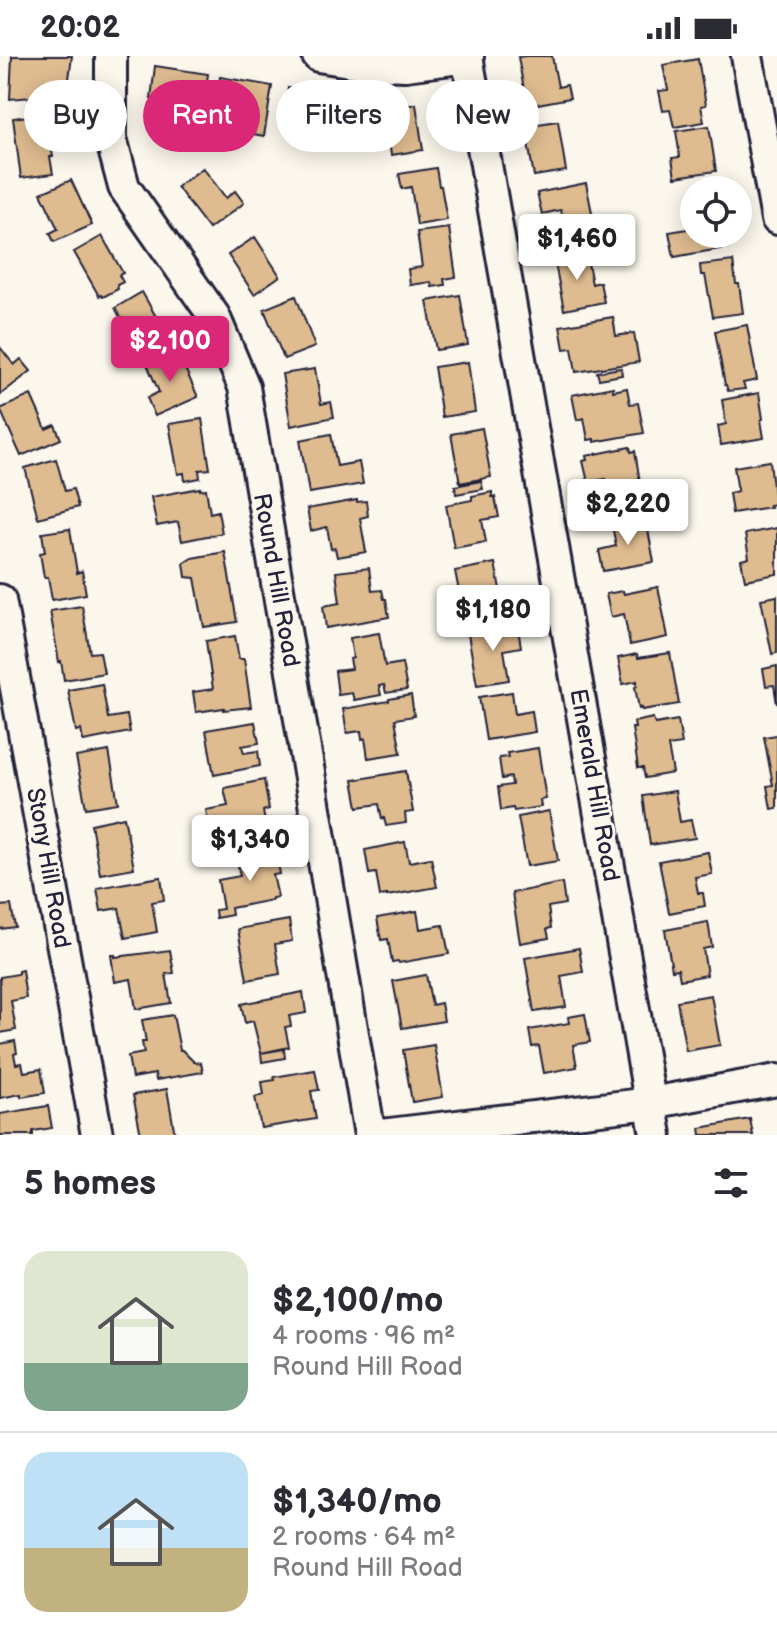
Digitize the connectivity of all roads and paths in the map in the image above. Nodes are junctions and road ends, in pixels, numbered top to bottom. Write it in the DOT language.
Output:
graph roads {
  1 [pos="111,56"];
  2 [pos="318,56"];
  3 [pos="468,56"];
  4 [pos="747,56"];
  5 [pos="773,178"];
  6 [pos="777,219"];
  7 [pos="0,600"];
  8 [pos="777,1080"];
  9 [pos="651,1103"];
  10 [pos="97,1135"];
  11 [pos="370,1135"];
  12 [pos="381,1135"];
  13 [pos="656,1135"];
  1 -- 11 [label="street, Round Hill Road"];
  2 -- 3 [label="street"];
  3 -- 9 [label="street, Emerald Hill Road"];
  4 -- 5 [label="street"];
  5 -- 6 [label="street"];
  7 -- 10 [label="street, Stony Hill Road"];
  8 -- 9 [label="street"];
  9 -- 12 [label="street"];
  9 -- 13 [label="street, Emerald Hill Road"];
}
